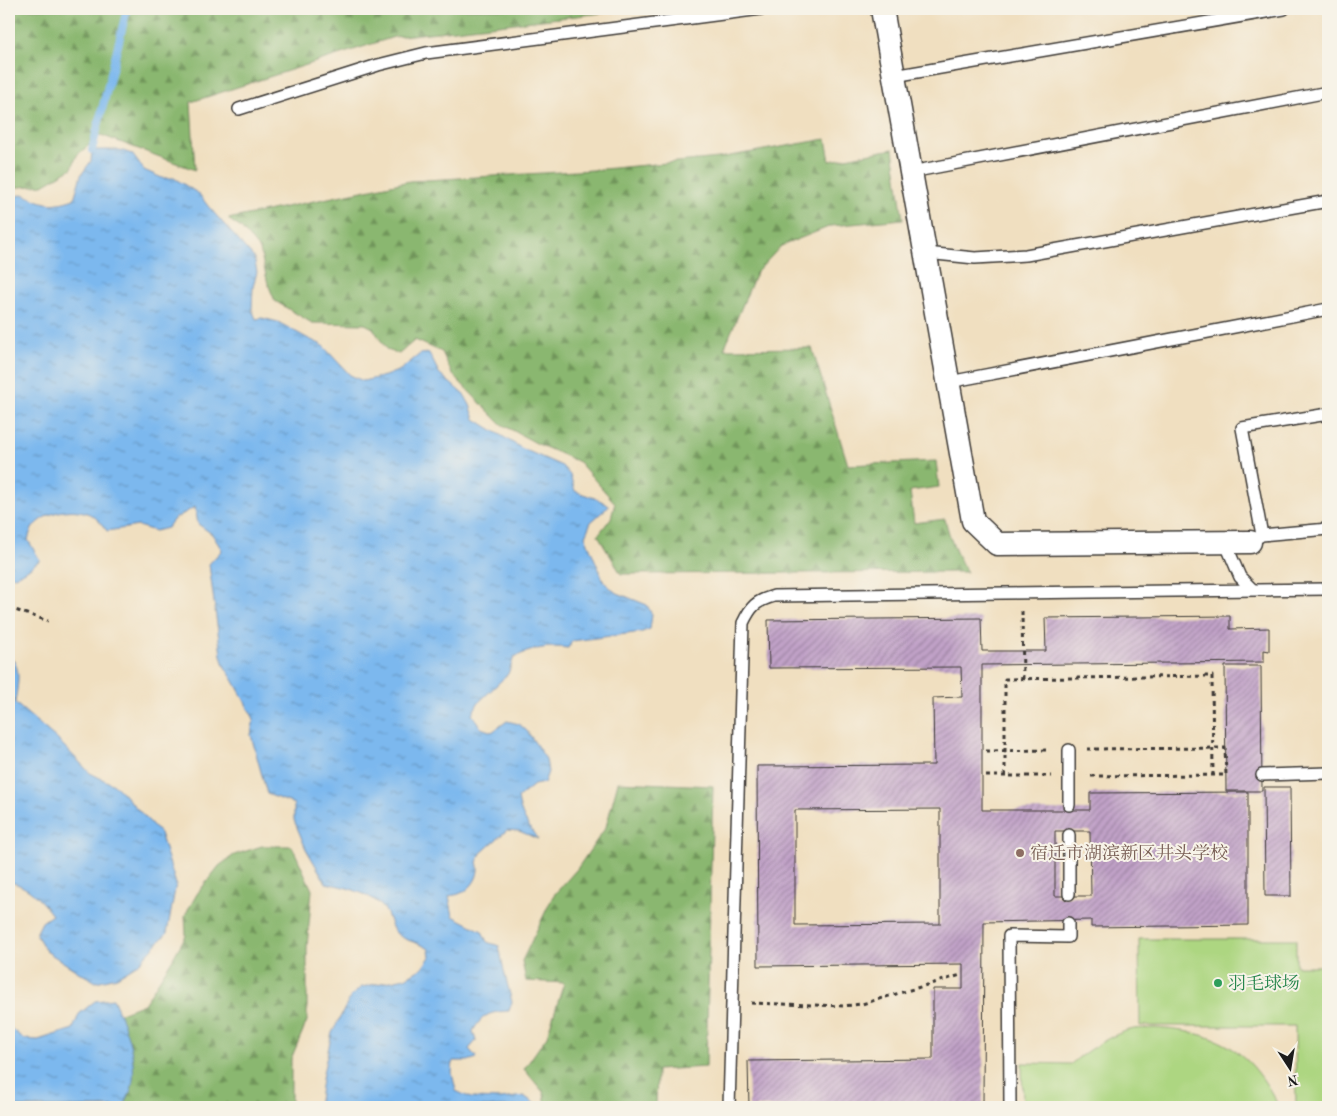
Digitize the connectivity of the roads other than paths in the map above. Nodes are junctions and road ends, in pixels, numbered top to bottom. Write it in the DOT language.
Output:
graph roads {
  1 [pos="761,9"];
  2 [pos="882,9"];
  3 [pos="1284,9"];
  4 [pos="894,76"];
  5 [pos="1328,92"];
  6 [pos="239,110"];
  7 [pos="911,172"];
  8 [pos="1328,201"];
  9 [pos="926,253"];
  10 [pos="1328,309"];
  11 [pos="948,382"];
  12 [pos="1328,414"];
  13 [pos="1328,529"];
  14 [pos="1256,539"];
  15 [pos="1225,542"];
  16 [pos="1253,590"];
  17 [pos="1328,590"];
  18 [pos="1069,750"];
  19 [pos="1328,773"];
  20 [pos="1262,775"];
  21 [pos="1069,805"];
  22 [pos="1069,835"];
  23 [pos="1068,894"];
  24 [pos="1068,922"];
  25 [pos="729,1107"];
  26 [pos="1010,1107"];
  1 -- 6 [label="lane"];
  2 -- 4 [label="street"];
  3 -- 4 [label="lane"];
  4 -- 7 [label="street"];
  5 -- 7 [label="lane"];
  7 -- 9 [label="street"];
  8 -- 9 [label="lane"];
  9 -- 11 [label="street"];
  10 -- 11 [label="lane"];
  11 -- 15 [label="street"];
  12 -- 14 [label="lane"];
  13 -- 14 [label="lane"];
  14 -- 15 [label="street"];
  15 -- 16 [label="lane"];
  16 -- 17 [label="lane"];
  16 -- 25 [label="lane"];
  18 -- 21 [label="lane"];
  19 -- 20 [label="lane"];
  22 -- 23 [label="lane"];
  24 -- 26 [label="lane"];
}
